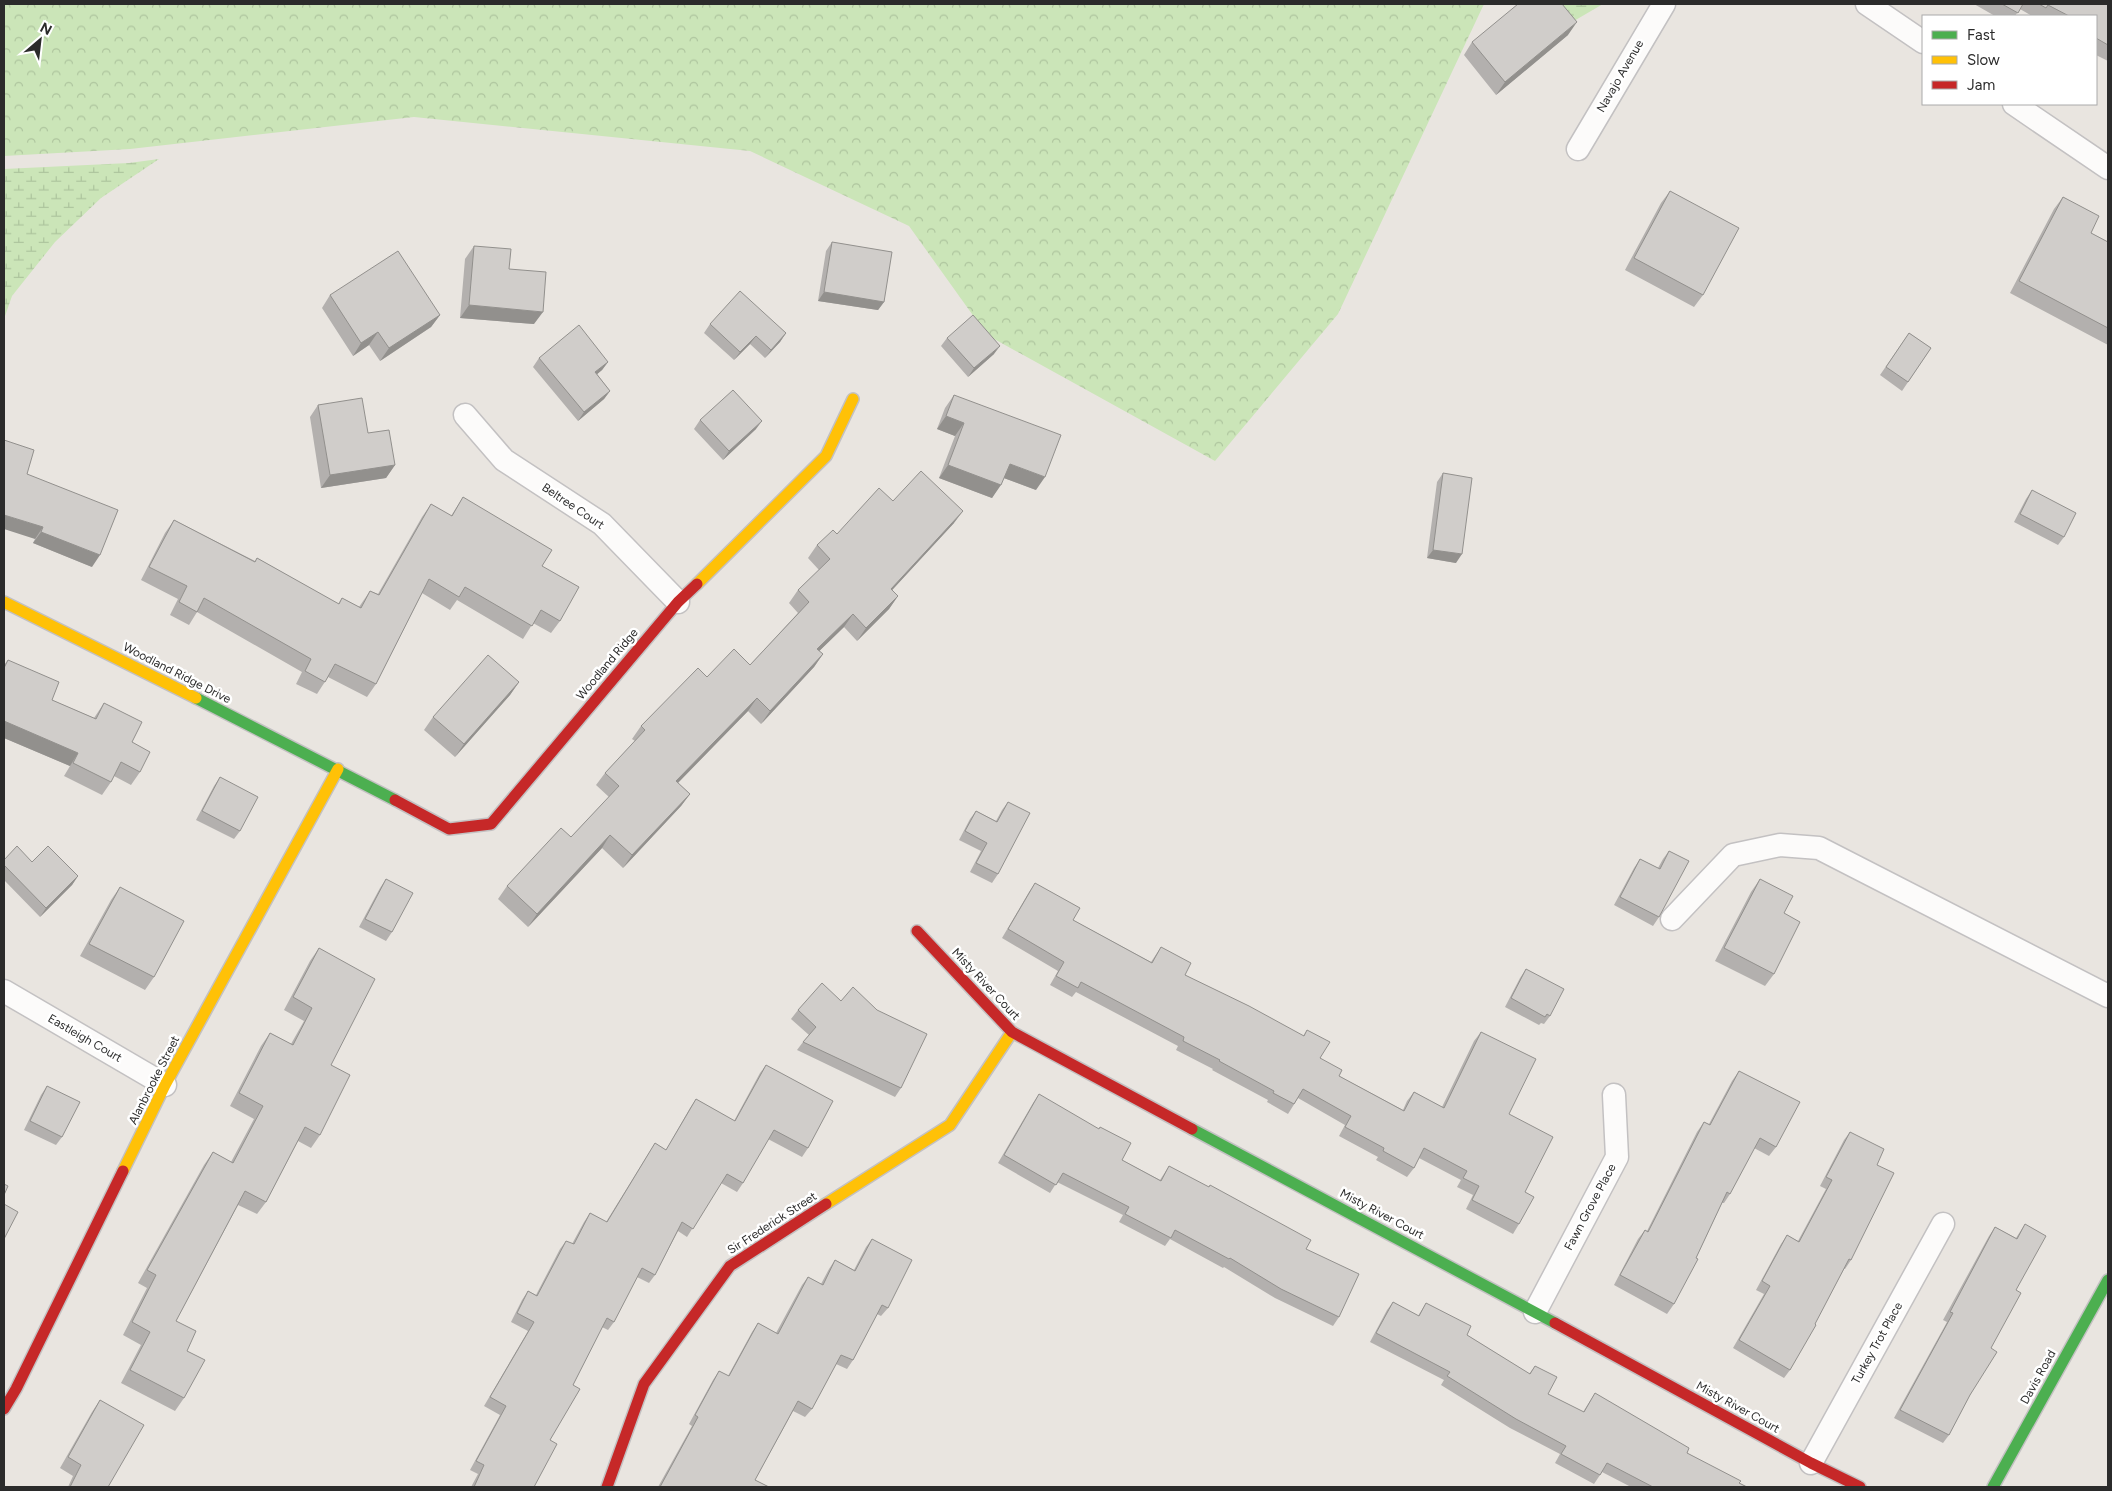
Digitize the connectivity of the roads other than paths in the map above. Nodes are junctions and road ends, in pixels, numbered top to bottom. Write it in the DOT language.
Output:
graph roads {
  1 [pos="1664,4"];
  2 [pos="1867,4"];
  3 [pos="1922,41"];
  4 [pos="2015,105"];
  5 [pos="1578,149"];
  6 [pos="2108,168"];
  7 [pos="853,399"];
  8 [pos="465,415"];
  9 [pos="4,602"];
  10 [pos="678,602"];
  11 [pos="338,770"];
  12 [pos="1672,920"];
  13 [pos="917,931"];
  14 [pos="4,991"];
  15 [pos="2108,996"];
  16 [pos="1012,1032"];
  17 [pos="165,1085"];
  18 [pos="1614,1095"];
  19 [pos="1943,1224"];
  20 [pos="2108,1280"];
  21 [pos="1535,1312"];
  22 [pos="10,1386"];
  23 [pos="4,1409"];
  24 [pos="1811,1463"];
  25 [pos="607,1487"];
  26 [pos="1860,1487"];
  27 [pos="1993,1487"];
  1 -- 5 [label="street, Navajo Avenue"];
  2 -- 3 [label="street"];
  4 -- 6 [label="street"];
  7 -- 10 [label="street, Woodland Ridge"];
  8 -- 10 [label="street, Beltree Court"];
  9 -- 11 [label="street, Woodland Ridge Drive"];
  10 -- 11 [label="street, Woodland Ridge"];
  11 -- 17 [label="street, Alanbrooke Street"];
  12 -- 15 [label="street"];
  13 -- 16 [label="street, Misty River Court"];
  14 -- 17 [label="street, Eastleigh Court"];
  16 -- 21 [label="street, Misty River Court"];
  16 -- 25 [label="street, Sir Frederick Street"];
  17 -- 22 [label="street, Alanbrooke Street"];
  18 -- 21 [label="street, Fawn Grove Place"];
  19 -- 24 [label="street, Turkey Trot Place"];
  20 -- 27 [label="street, Davis Road"];
  21 -- 24 [label="street, Misty River Court"];
  22 -- 23 [label="street, Alanbrooke Street"];
  24 -- 26 [label="street, Misty River Court"];
}
